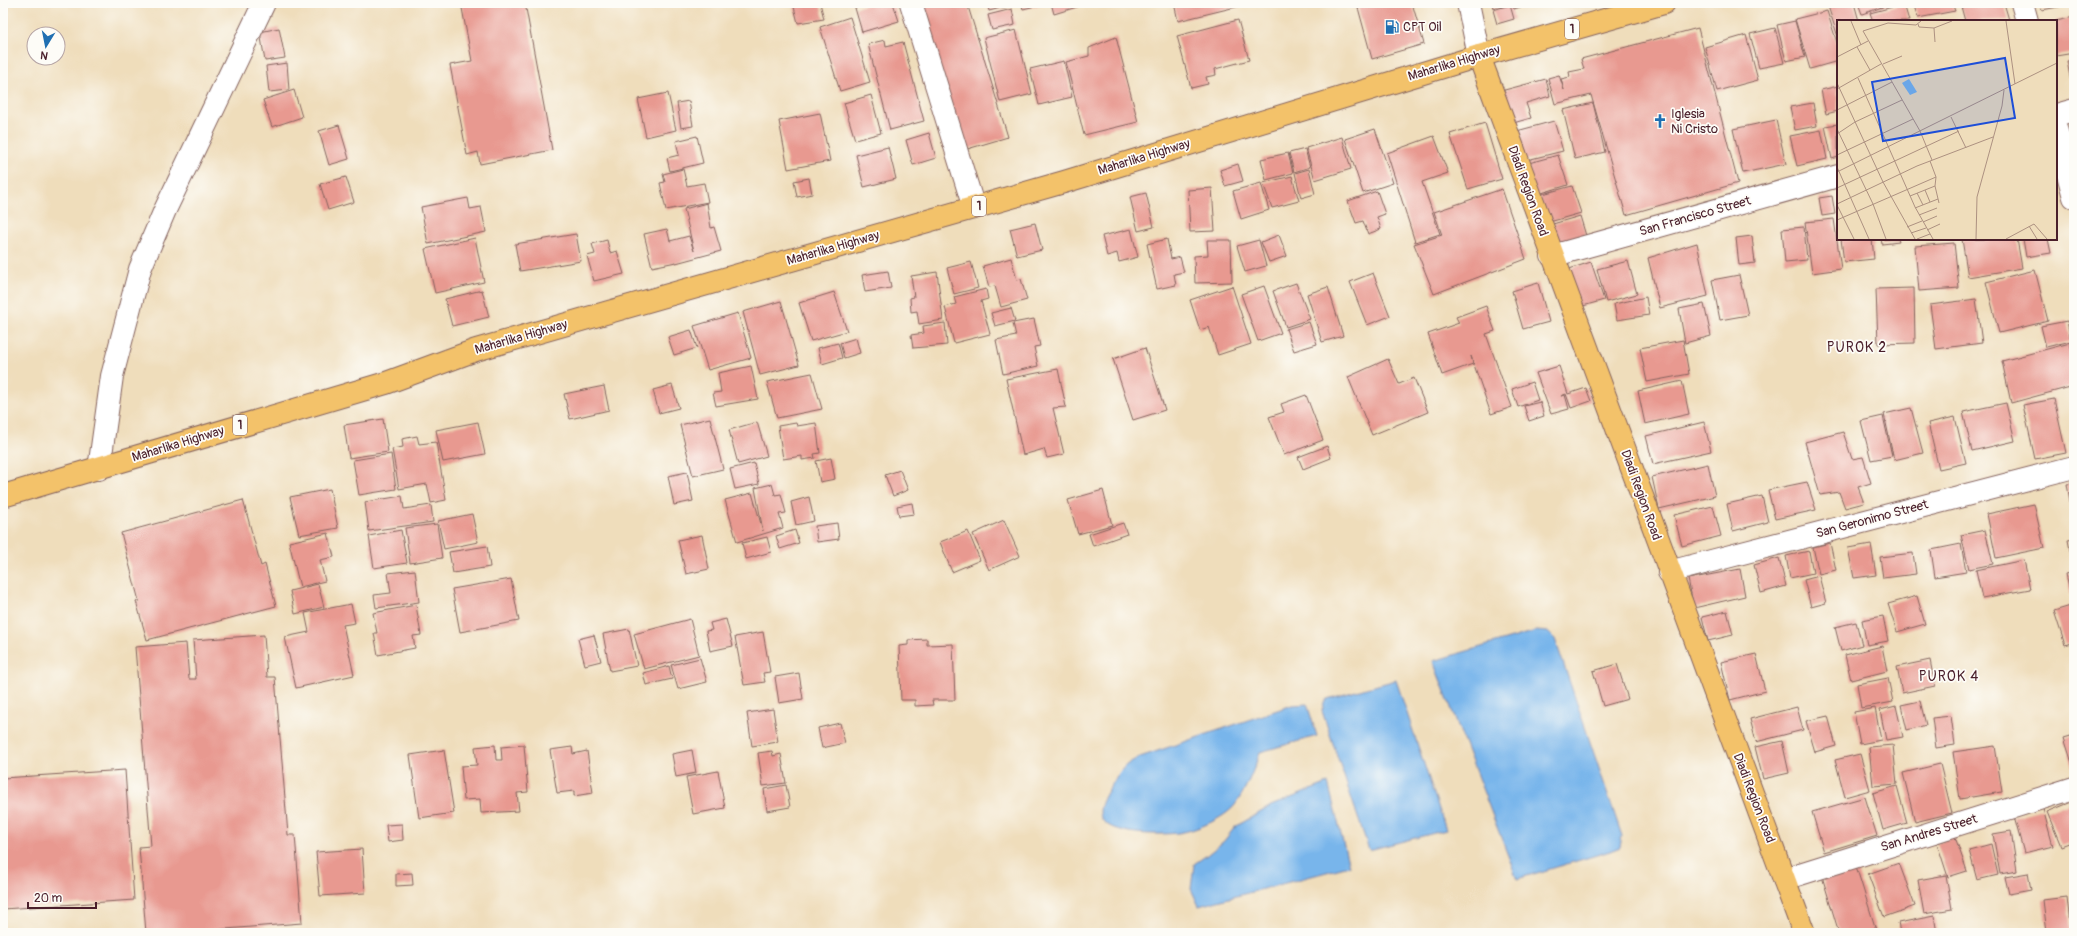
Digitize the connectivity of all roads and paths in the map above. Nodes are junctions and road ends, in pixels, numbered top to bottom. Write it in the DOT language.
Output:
graph roads {
  1 [pos="264,3"];
  2 [pos="911,3"];
  3 [pos="1468,3"];
  4 [pos="1664,3"];
  5 [pos="2022,3"];
  6 [pos="2027,20"];
  7 [pos="1479,56"];
  8 [pos="2074,110"];
  9 [pos="2057,115"];
  10 [pos="2057,132"];
  11 [pos="1837,176"];
  12 [pos="2074,198"];
  13 [pos="974,208"];
  14 [pos="1552,256"];
  15 [pos="2074,467"];
  16 [pos="99,469"];
  17 [pos="3,496"];
  18 [pos="1669,572"];
  19 [pos="2074,788"];
  20 [pos="1784,879"];
  21 [pos="1804,933"];
  1 -- 16 [label="street"];
  2 -- 13 [label="street"];
  3 -- 7 [label="street"];
  4 -- 7 [label="main road, Maharlika Highway / 1"];
  5 -- 6 [label="street"];
  7 -- 13 [label="main road, Maharlika Highway / 1"];
  7 -- 14 [label="main road, Diadi Region Road"];
  8 -- 9 [label="street"];
  10 -- 12 [label="street"];
  11 -- 14 [label="street, San Francisco Street"];
  13 -- 16 [label="main road, Maharlika Highway / 1"];
  14 -- 18 [label="main road, Diadi Region Road"];
  15 -- 18 [label="street, San Geronimo Street"];
  16 -- 17 [label="main road, Maharlika Highway / 1"];
  18 -- 20 [label="main road, Diadi Region Road"];
  19 -- 20 [label="street, San Andres Street"];
  20 -- 21 [label="main road, Diadi Region Road"];
}
